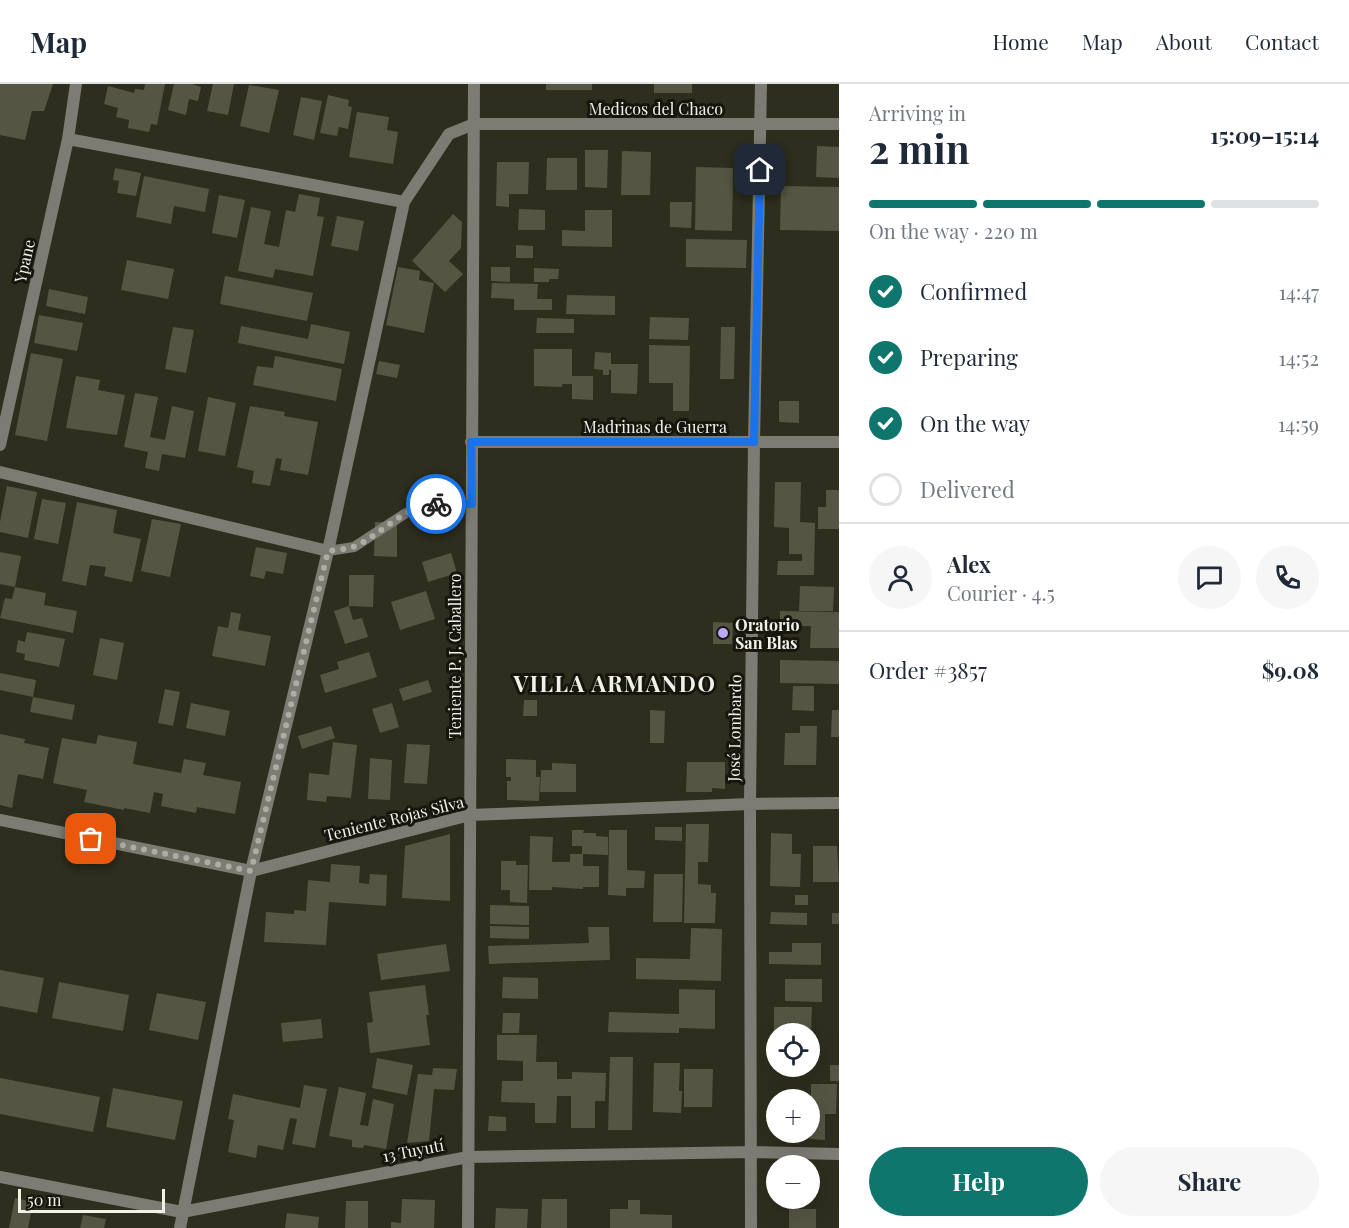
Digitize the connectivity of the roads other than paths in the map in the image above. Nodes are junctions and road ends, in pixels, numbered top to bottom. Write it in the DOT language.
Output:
graph roads {
  1 [pos="76,84"];
  2 [pos="474,84"];
  3 [pos="761,84"];
  4 [pos="474,124"];
  5 [pos="761,124"];
  6 [pos="839,124"];
  7 [pos="68,139"];
  8 [pos="404,202"];
  9 [pos="471,442"];
  10 [pos="754,442"];
  11 [pos="839,442"];
  12 [pos="0,445"];
  13 [pos="0,472"];
  14 [pos="472,504"];
  15 [pos="328,551"];
  16 [pos="839,803"];
  17 [pos="750,804"];
  18 [pos="470,815"];
  19 [pos="0,820"];
  20 [pos="251,871"];
  21 [pos="751,1152"];
  22 [pos="839,1154"];
  23 [pos="468,1157"];
  24 [pos="0,1177"];
  25 [pos="182,1212"];
  26 [pos="180,1228"];
  27 [pos="468,1228"];
  28 [pos="751,1228"];
  1 -- 7 [label="street, Ypane"];
  2 -- 4 [label="street, Teniente P. J. Caballero"];
  3 -- 5 [label="street, José Lombardo"];
  4 -- 5 [label="street, Medicos del Chaco"];
  4 -- 8 [label="street"];
  4 -- 9 [label="street, Teniente P. J. Caballero"];
  5 -- 6 [label="street, Medicos del Chaco"];
  5 -- 10 [label="street, José Lombardo"];
  7 -- 8 [label="street"];
  7 -- 12 [label="street, Ypane"];
  8 -- 15 [label="street"];
  9 -- 10 [label="street, Madrinas de Guerra"];
  9 -- 14 [label="street, Teniente P. J. Caballero"];
  10 -- 11 [label="street, Madrinas de Guerra"];
  10 -- 17 [label="street, José Lombardo"];
  13 -- 15 [label="street"];
  14 -- 15 [label="lane"];
  14 -- 18 [label="street, Teniente P. J. Caballero"];
  15 -- 20 [label="street"];
  16 -- 17 [label="street, Teniente Rojas Silva"];
  17 -- 18 [label="street, Teniente Rojas Silva"];
  17 -- 21 [label="street, José Lombardo"];
  18 -- 20 [label="street, Teniente Rojas Silva"];
  18 -- 23 [label="street, Teniente P. J. Caballero"];
  19 -- 20 [label="street, Teniente Rojas Silva"];
  20 -- 25 [label="street"];
  21 -- 22 [label="street, 13 Tuyutí"];
  21 -- 23 [label="street, 13 Tuyutí"];
  21 -- 28 [label="street, José Lombardo"];
  23 -- 25 [label="street, 13 Tuyutí"];
  23 -- 27 [label="street, Teniente P. J. Caballero"];
  24 -- 25 [label="street, 13 Tuyutí"];
  25 -- 26 [label="street"];
}
